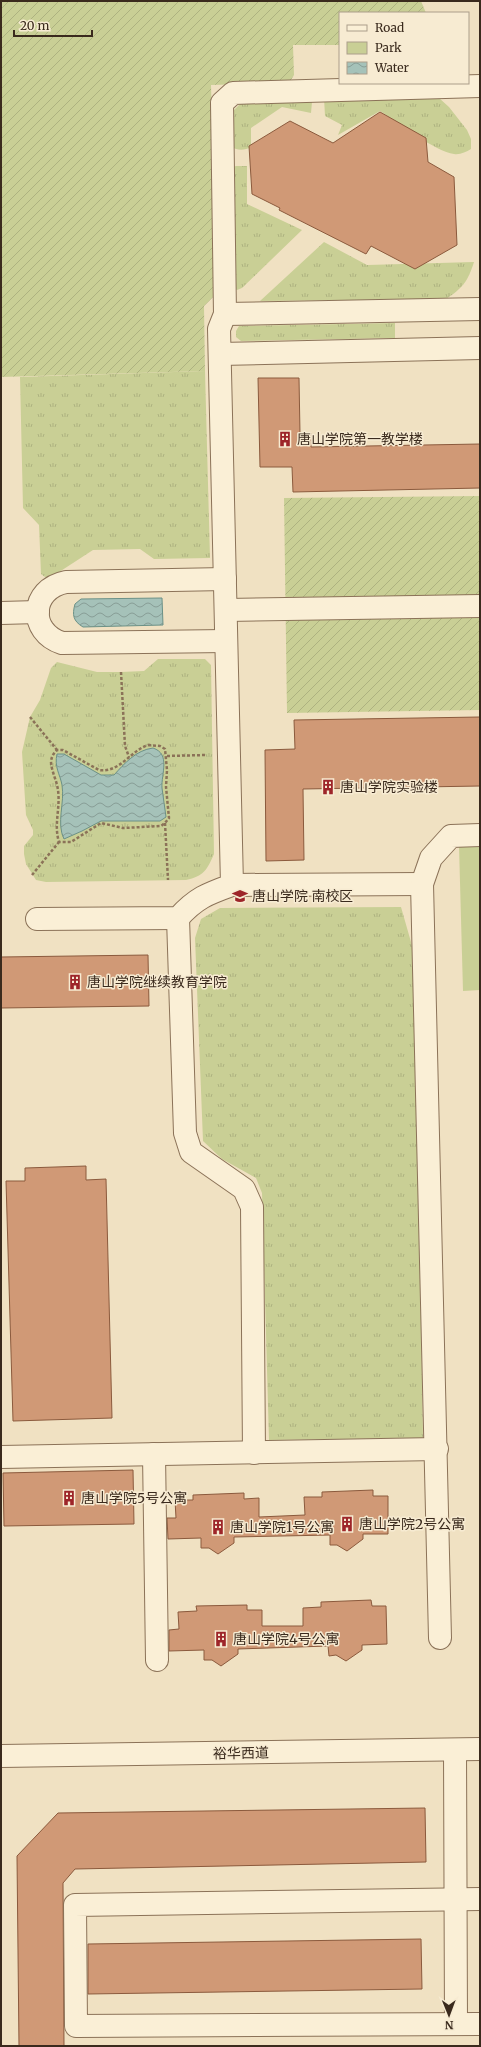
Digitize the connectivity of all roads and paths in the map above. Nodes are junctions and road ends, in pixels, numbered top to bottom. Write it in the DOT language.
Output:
graph roads {
  1 [pos="480,86"];
  2 [pos="480,309"];
  3 [pos="225,314"];
  4 [pos="480,348"];
  5 [pos="220,354"];
  6 [pos="225,579"];
  7 [pos="480,606"];
  8 [pos="226,610"];
  9 [pos="38,612"];
  10 [pos="1,613"];
  11 [pos="226,641"];
  12 [pos="121,672"];
  13 [pos="30,717"];
  14 [pos="57,750"];
  15 [pos="213,755"];
  16 [pos="167,756"];
  17 [pos="129,757"];
  18 [pos="165,824"];
  19 [pos="480,835"];
  20 [pos="59,842"];
  21 [pos="32,875"];
  22 [pos="168,880"];
  23 [pos="422,884"];
  24 [pos="232,885"];
  25 [pos="178,918"];
  26 [pos="38,919"];
  27 [pos="437,1449"];
  28 [pos="254,1453"];
  29 [pos="154,1454"];
  30 [pos="1,1457"];
  31 [pos="440,1638"];
  32 [pos="157,1660"];
  33 [pos="480,1749"];
  34 [pos="455,1750"];
  35 [pos="1,1756"];
  36 [pos="480,1899"];
  37 [pos="456,1900"];
  38 [pos="456,2024"];
  39 [pos="480,2024"];
  1 -- 3 [label="street"];
  2 -- 3 [label="street"];
  3 -- 5 [label="street"];
  4 -- 5 [label="street"];
  5 -- 6 [label="street"];
  6 -- 8 [label="street"];
  6 -- 9 [label="street"];
  7 -- 8 [label="street"];
  8 -- 11 [label="street"];
  9 -- 10 [label="street"];
  9 -- 11 [label="street"];
  11 -- 24 [label="street"];
  12 -- 17 [label="path"];
  13 -- 14 [label="path"];
  14 -- 17 [label="path"];
  14 -- 20 [label="path"];
  15 -- 16 [label="path"];
  16 -- 17 [label="path"];
  16 -- 18 [label="path"];
  18 -- 20 [label="path"];
  18 -- 22 [label="path"];
  19 -- 23 [label="street"];
  20 -- 21 [label="path"];
  23 -- 24 [label="street"];
  23 -- 27 [label="street"];
  24 -- 25 [label="street"];
  25 -- 26 [label="street"];
  25 -- 28 [label="street"];
  27 -- 28 [label="street"];
  27 -- 31 [label="street"];
  28 -- 29 [label="street"];
  29 -- 30 [label="street"];
  29 -- 32 [label="street"];
  33 -- 34 [label="street, 裕华西道"];
  34 -- 35 [label="street, 裕华西道"];
  34 -- 37 [label="street"];
  36 -- 37 [label="street"];
  37 -- 38 [label="street"];
  37 -- 38 [label="street"];
  38 -- 39 [label="street"];
}
